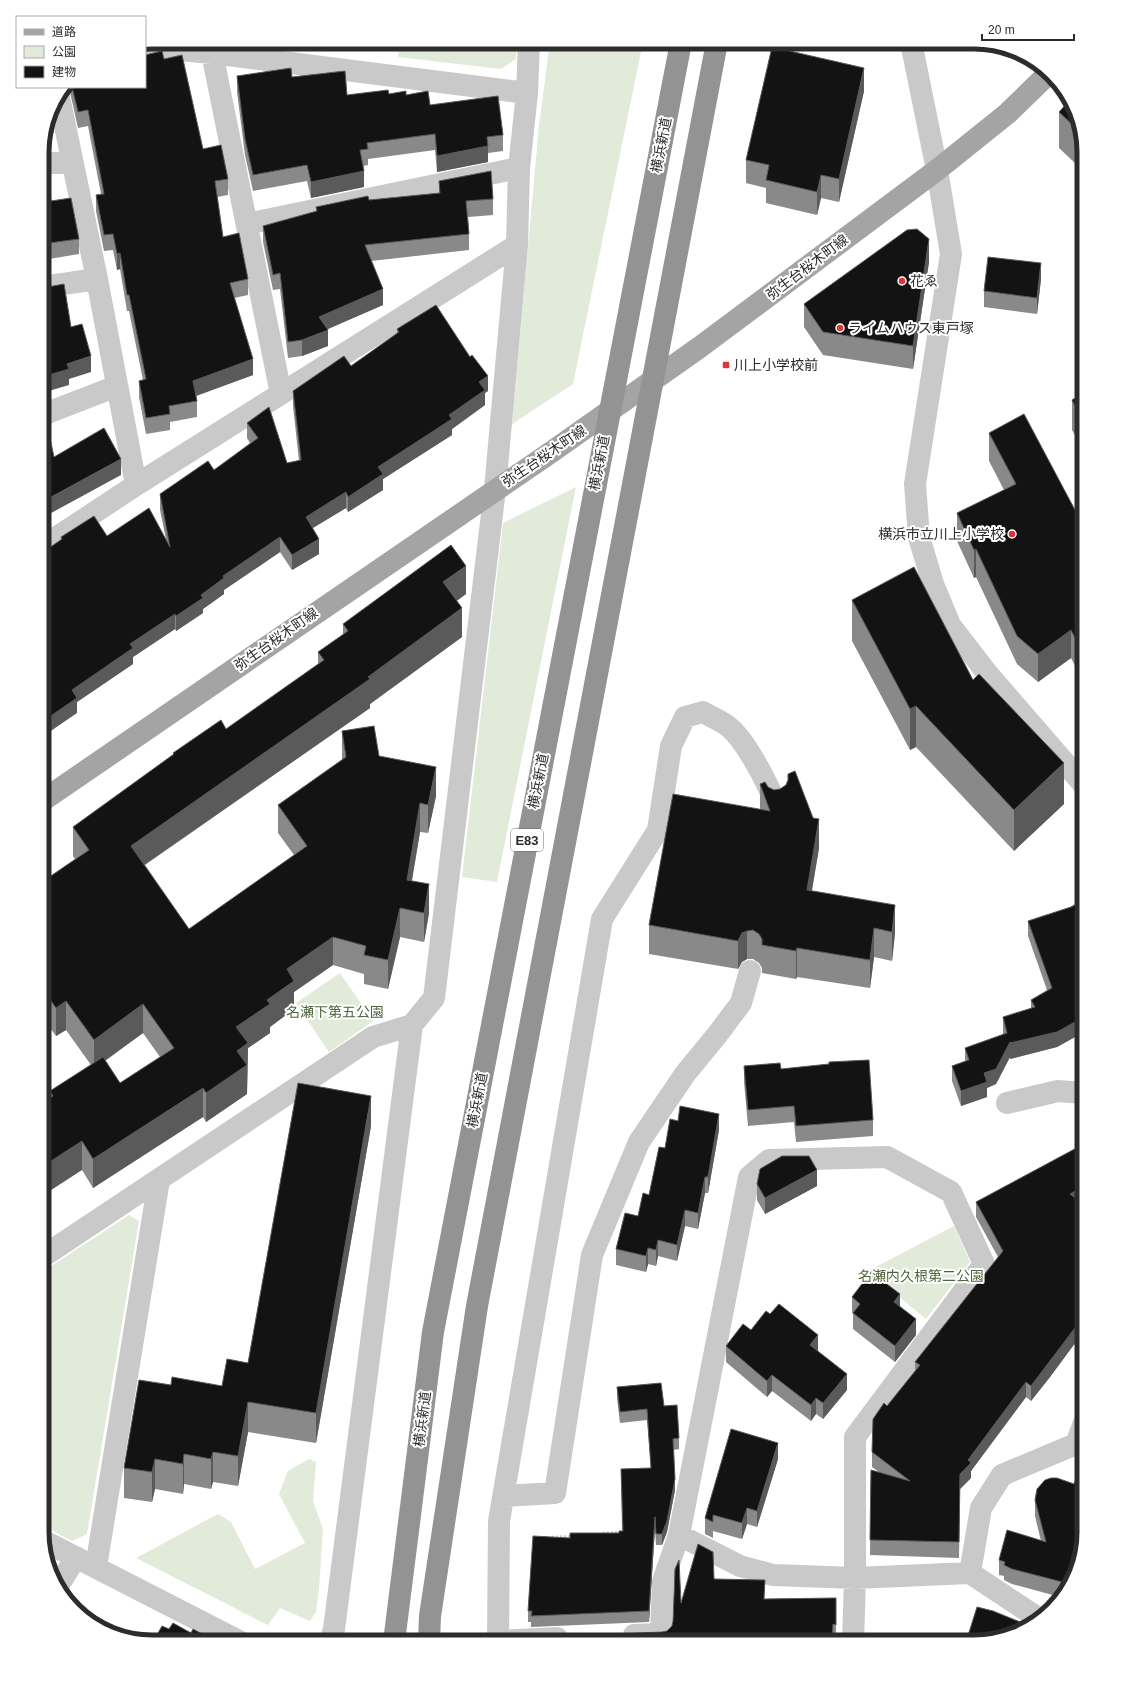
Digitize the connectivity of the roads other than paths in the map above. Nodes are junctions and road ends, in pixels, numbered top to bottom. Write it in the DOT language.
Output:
graph roads {
  1 [pos="182,49"];
  2 [pos="529,49"];
  3 [pos="680,49"];
  4 [pos="716,49"];
  5 [pos="912,49"];
  6 [pos="212,53"];
  7 [pos="1045,77"];
  8 [pos="527,93"];
  9 [pos="61,105"];
  10 [pos="49,163"];
  11 [pos="72,163"];
  12 [pos="519,168"];
  13 [pos="937,170"];
  14 [pos="247,224"];
  15 [pos="517,246"];
  16 [pos="97,279"];
  17 [pos="49,286"];
  18 [pos="117,386"];
  19 [pos="281,394"];
  20 [pos="49,412"];
  21 [pos="136,485"];
  22 [pos="495,489"];
  23 [pos="49,542"];
  24 [pos="1077,777"];
  25 [pos="49,796"];
  26 [pos="776,806"];
  27 [pos="750,972"];
  28 [pos="412,1024"];
  29 [pos="1077,1092"];
  30 [pos="1007,1103"];
  31 [pos="159,1180"];
  32 [pos="49,1252"];
  33 [pos="1077,1441"];
  34 [pos="504,1496"];
  35 [pos="680,1535"];
  36 [pos="50,1544"];
  37 [pos="76,1557"];
  38 [pos="96,1567"];
  39 [pos="970,1573"];
  40 [pos="855,1578"];
  41 [pos="62,1582"];
  42 [pos="1034,1616"];
  43 [pos="227,1635"];
  44 [pos="332,1635"];
  45 [pos="395,1635"];
  46 [pos="429,1635"];
  47 [pos="498,1635"];
  48 [pos="638,1635"];
  49 [pos="852,1635"];
  1 -- 6 [label="street"];
  2 -- 8 [label="street"];
  3 -- 45 [label="highway, 横浜新道 / E83"];
  4 -- 46 [label="highway, E83"];
  5 -- 13 [label="street"];
  6 -- 8 [label="street"];
  6 -- 14 [label="street"];
  7 -- 13 [label="main road, 弥生台桜木町線"];
  8 -- 12 [label="street"];
  9 -- 11 [label="street"];
  10 -- 11 [label="street"];
  11 -- 16 [label="street"];
  12 -- 14 [label="street"];
  12 -- 15 [label="street"];
  13 -- 22 [label="main road, 弥生台桜木町線"];
  13 -- 24 [label="street"];
  14 -- 19 [label="street"];
  15 -- 19 [label="street"];
  15 -- 22 [label="street"];
  16 -- 17 [label="street"];
  16 -- 18 [label="street"];
  18 -- 20 [label="street"];
  18 -- 21 [label="street"];
  19 -- 21 [label="street"];
  21 -- 23 [label="street"];
  22 -- 25 [label="main road, 弥生台桜木町線"];
  22 -- 28 [label="street"];
  26 -- 34 [label="street"];
  27 -- 34 [label="street"];
  28 -- 31 [label="street"];
  28 -- 44 [label="street"];
  29 -- 30 [label="street"];
  31 -- 32 [label="street"];
  31 -- 38 [label="street"];
  33 -- 39 [label="street"];
  34 -- 47 [label="street"];
  35 -- 40 [label="street"];
  35 -- 40 [label="street"];
  35 -- 48 [label="street"];
  36 -- 37 [label="street"];
  37 -- 38 [label="street"];
  37 -- 41 [label="street"];
  38 -- 43 [label="street"];
  39 -- 40 [label="street"];
  39 -- 42 [label="street"];
  40 -- 49 [label="street"];
}
